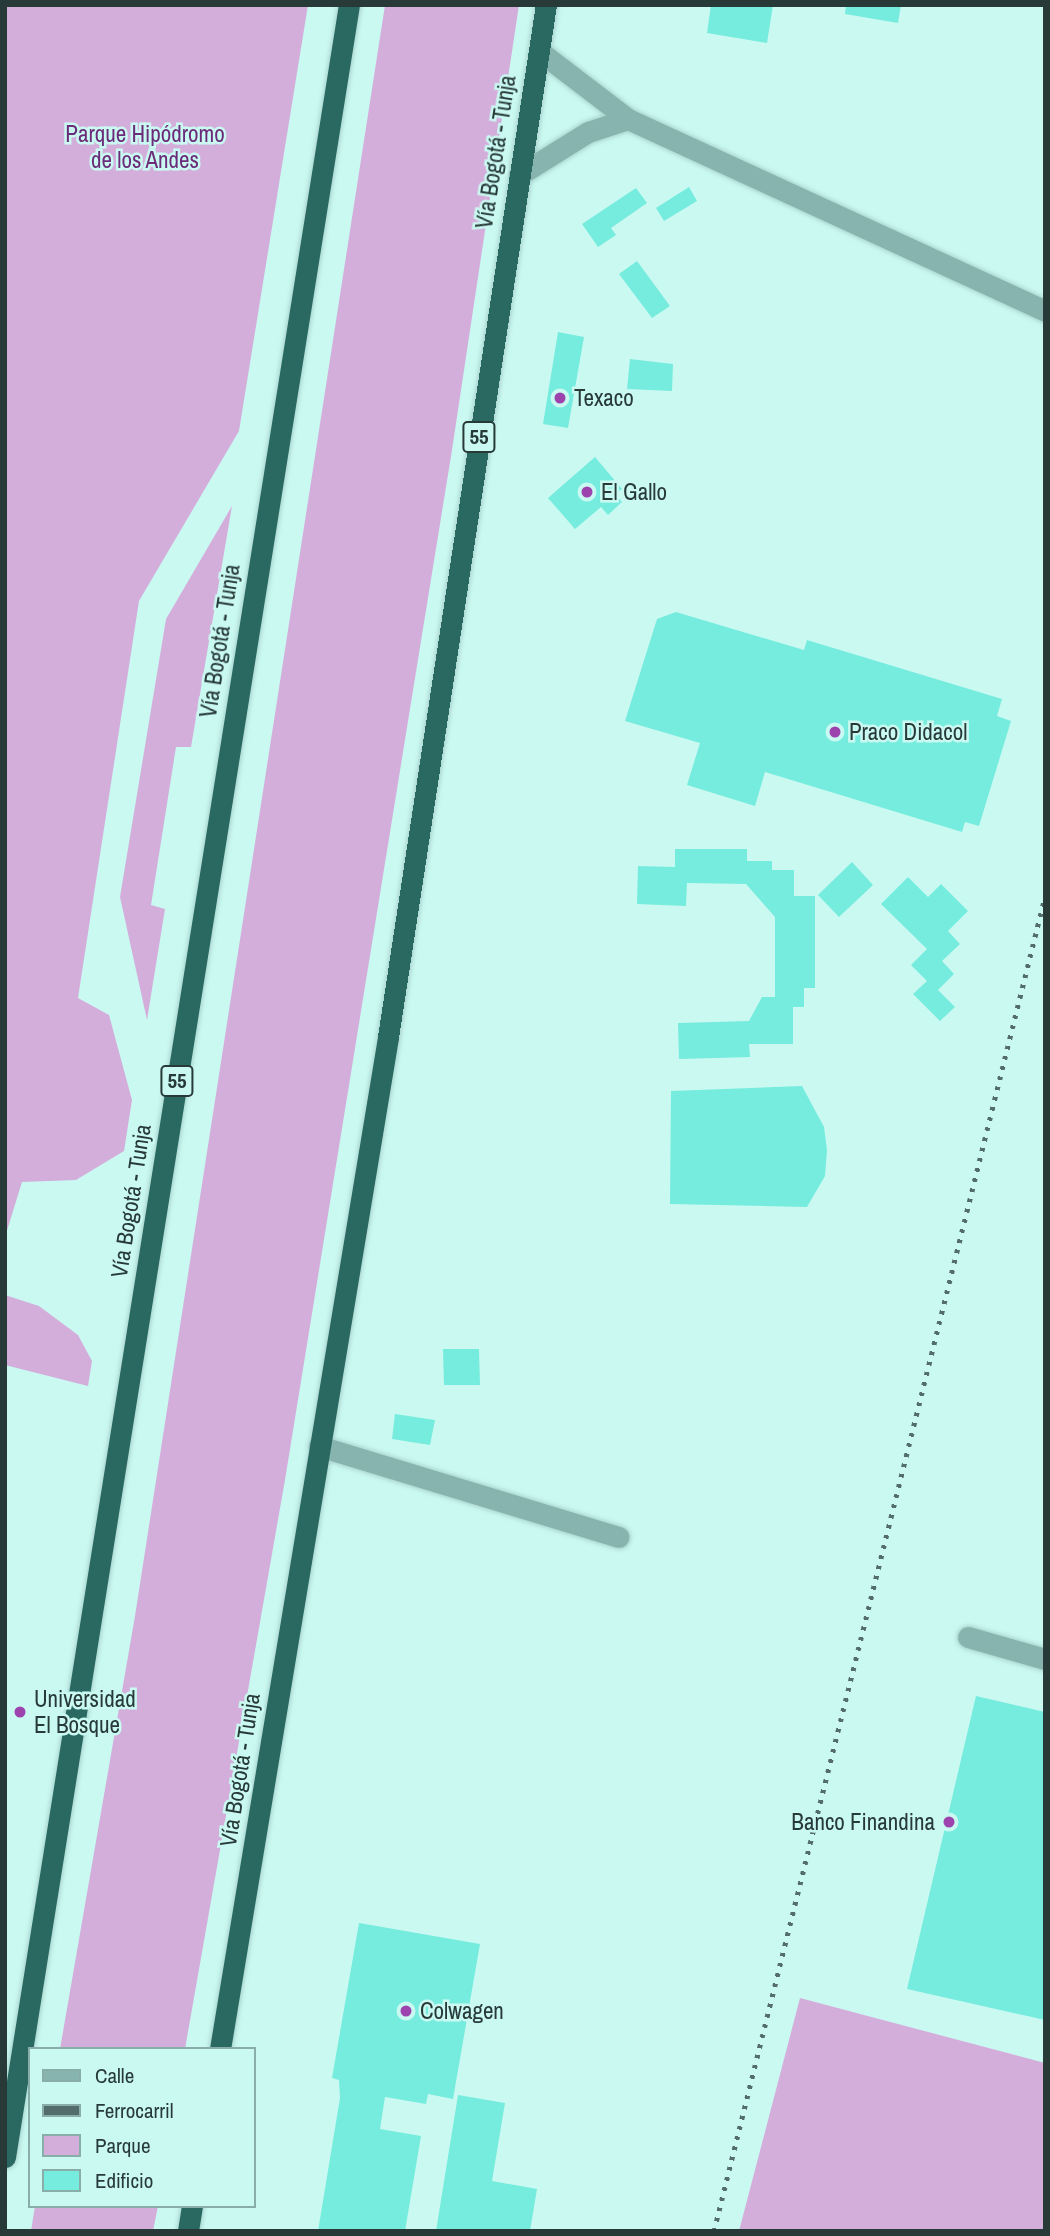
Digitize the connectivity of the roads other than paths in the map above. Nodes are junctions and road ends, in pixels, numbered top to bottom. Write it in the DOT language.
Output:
graph roads {
  1 [pos="349,5"];
  2 [pos="546,5"];
  3 [pos="539,51"];
  4 [pos="628,119"];
  5 [pos="519,175"];
  6 [pos="1045,311"];
  7 [pos="319,1446"];
  8 [pos="619,1537"];
  9 [pos="968,1637"];
  10 [pos="1045,1659"];
  11 [pos="219,2047"];
  12 [pos="5,2157"];
  13 [pos="192,2208"];
  14 [pos="188,2231"];
  1 -- 12 [label="highway, Vía Bogotá - Tunja / 55"];
  2 -- 3 [label="highway, Vía Bogotá - Tunja / 55"];
  3 -- 4 [label="street"];
  3 -- 5 [label="highway, Vía Bogotá - Tunja / 55"];
  4 -- 5 [label="street"];
  4 -- 6 [label="street"];
  5 -- 7 [label="highway, Vía Bogotá - Tunja / 55"];
  7 -- 8 [label="street"];
  7 -- 11 [label="highway, Vía Bogotá - Tunja / 55"];
  9 -- 10 [label="street"];
  13 -- 14 [label="highway"];
}
